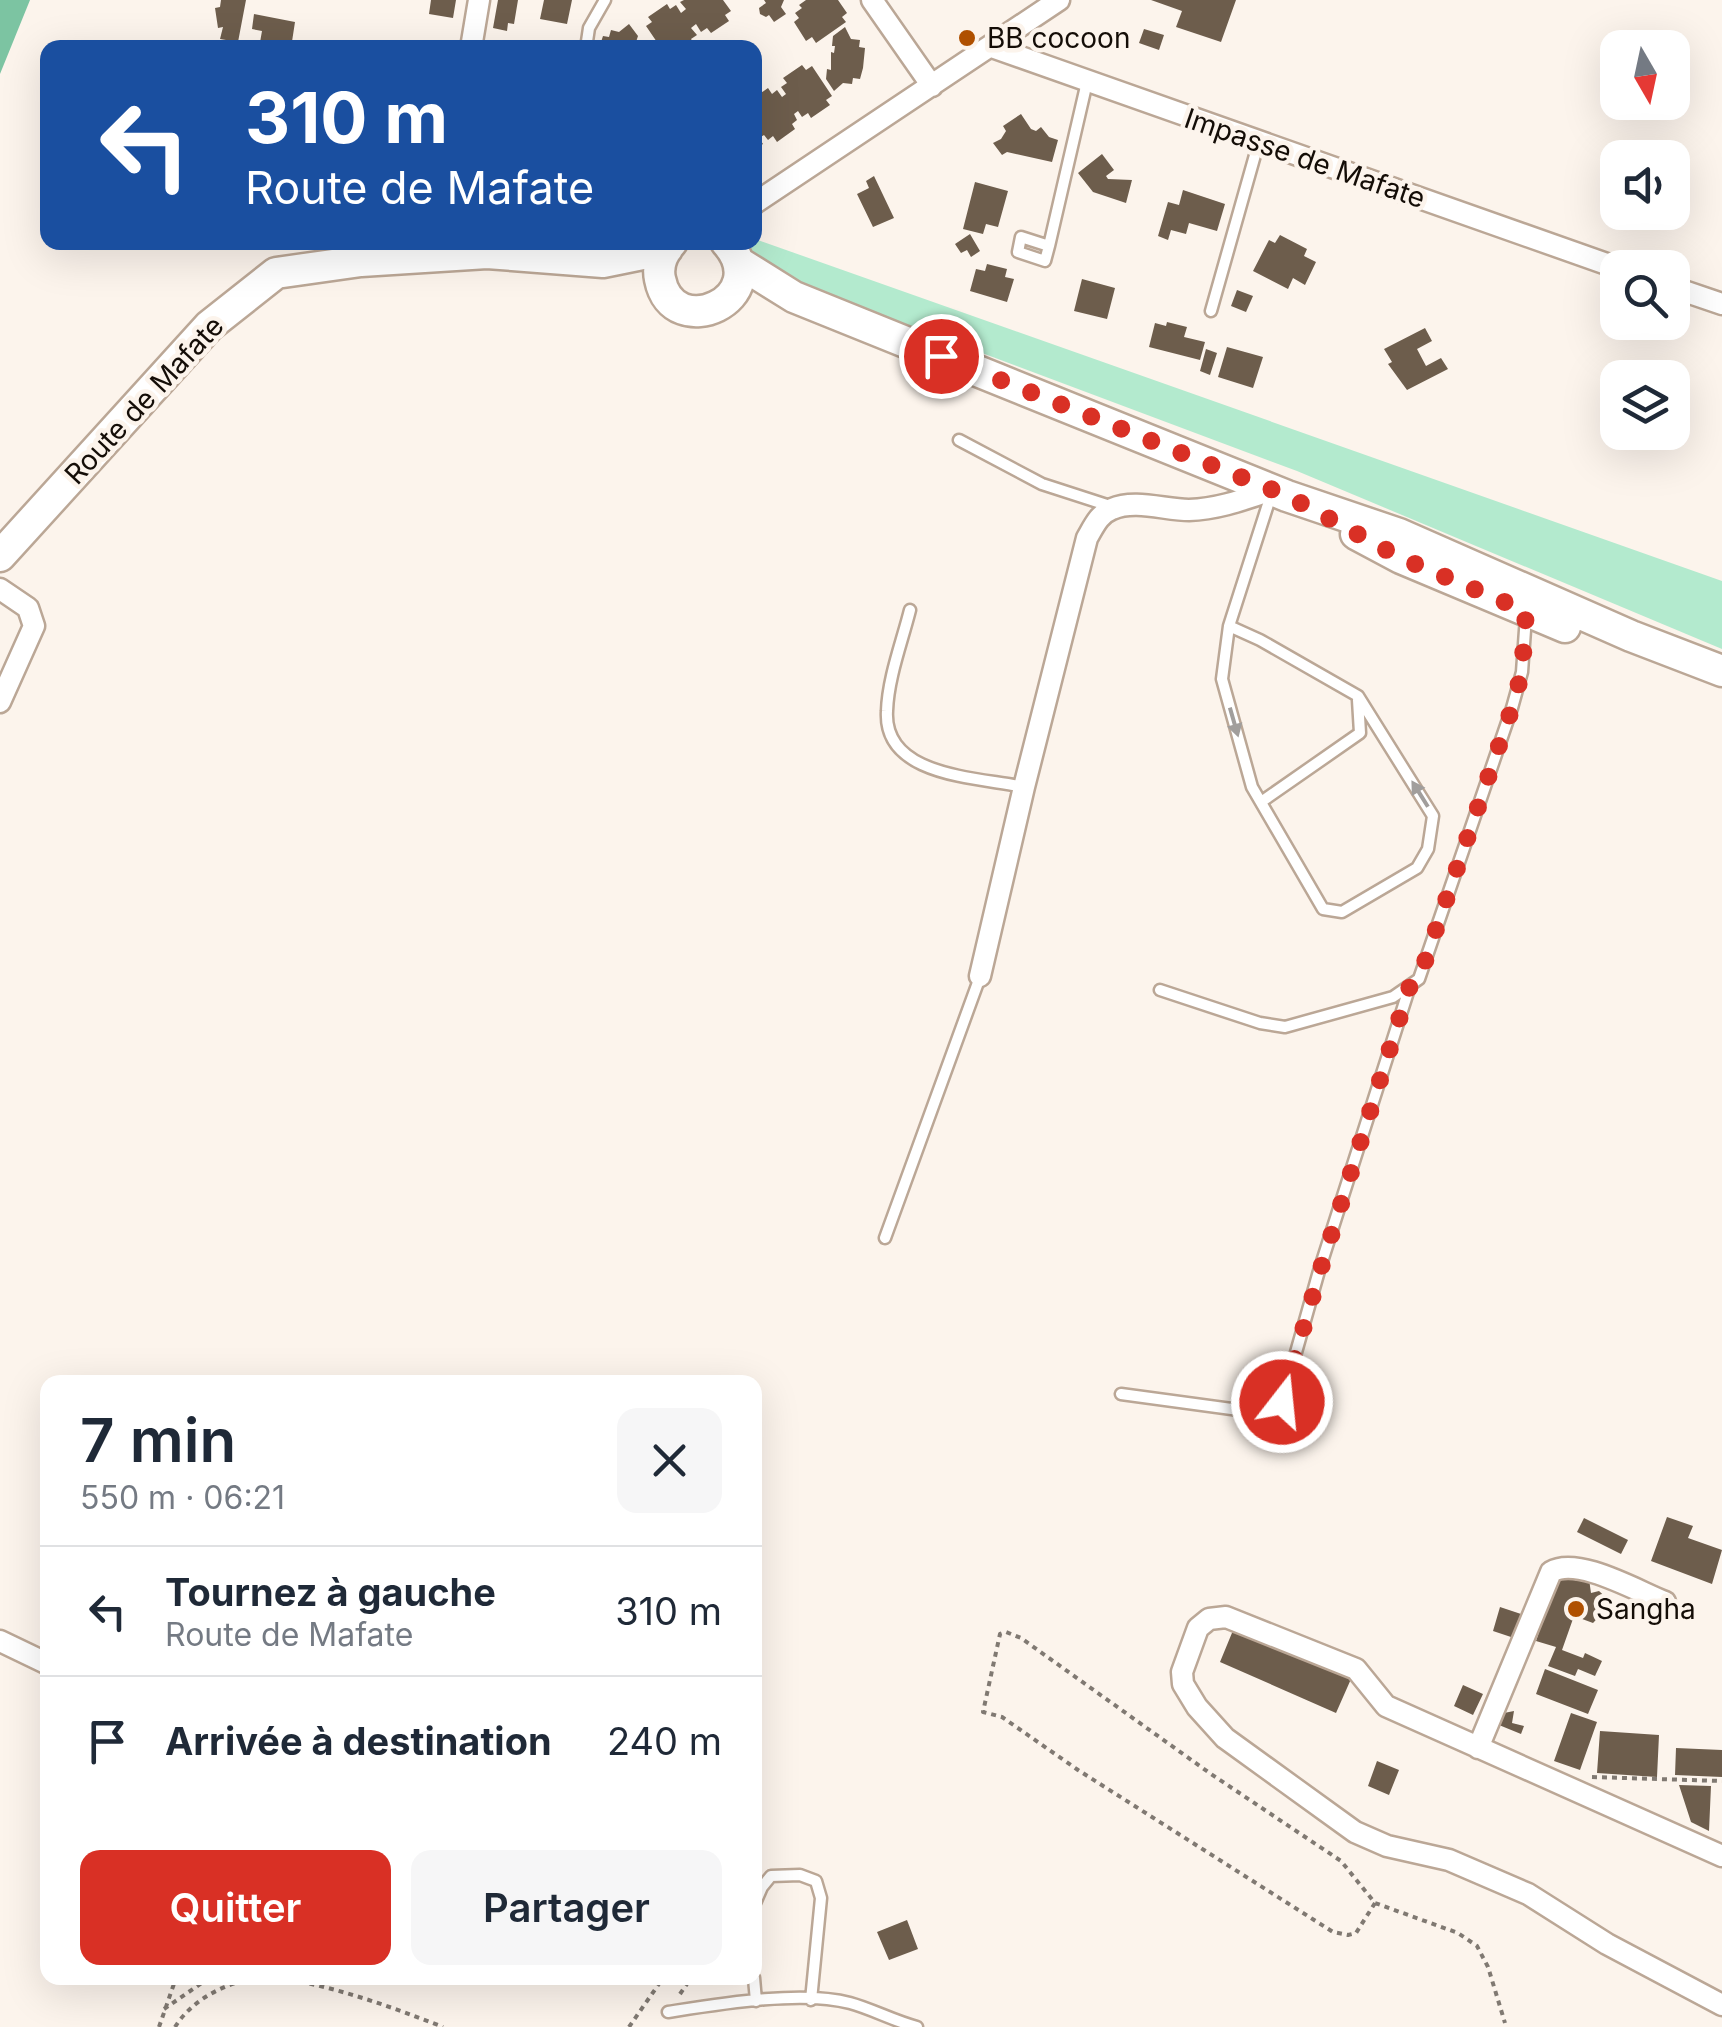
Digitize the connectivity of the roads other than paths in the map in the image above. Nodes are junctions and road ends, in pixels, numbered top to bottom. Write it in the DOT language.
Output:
graph roads {
  1 [pos="479,0"];
  2 [pos="605,0"];
  3 [pos="872,0"];
  4 [pos="1060,0"];
  5 [pos="472,40"];
  6 [pos="587,40"];
  7 [pos="992,47"];
  8 [pos="1088,82"];
  9 [pos="932,86"];
  10 [pos="1258,142"];
  11 [pos="762,197"];
  12 [pos="1049,246"];
  13 [pos="652,250"];
  14 [pos="667,250"];
  15 [pos="731,250"];
  16 [pos="734,250"];
  17 [pos="602,262"];
  18 [pos="1600,262"];
  19 [pos="664,292"];
  20 [pos="1690,293"];
  21 [pos="794,297"];
  22 [pos="724,304"];
  23 [pos="1722,304"];
  24 [pos="1211,312"];
  25 [pos="959,440"];
  26 [pos="1280,493"];
  27 [pos="1114,508"];
  28 [pos="0,556"];
  29 [pos="0,589"];
  30 [pos="1530,601"];
  31 [pos="910,610"];
  32 [pos="1228,626"];
  33 [pos="1722,672"];
  34 [pos="1722,693"];
  35 [pos="1358,696"];
  36 [pos="0,702"];
  37 [pos="1024,787"];
  38 [pos="1261,802"];
  39 [pos="980,976"];
  40 [pos="1409,988"];
  41 [pos="1160,990"];
  42 [pos="885,1238"];
  43 [pos="1121,1394"];
  44 [pos="1664,1602"];
  45 [pos="0,1641"];
  46 [pos="40,1660"];
  47 [pos="1478,1748"];
  48 [pos="1722,1856"];
  49 [pos="762,1887"];
  50 [pos="755,1985"];
  51 [pos="812,2000"];
  52 [pos="756,2002"];
  53 [pos="1722,2006"];
  54 [pos="668,2012"];
  55 [pos="917,2027"];
  1 -- 5 [label="street"];
  2 -- 6 [label="lane"];
  3 -- 9 [label="street"];
  4 -- 7 [label="street"];
  7 -- 8 [label="street, Impasse de Mafate"];
  7 -- 9 [label="street"];
  8 -- 10 [label="street, Impasse de Mafate"];
  8 -- 12 [label="lane"];
  9 -- 11 [label="street"];
  10 -- 18 [label="street, Impasse de Mafate"];
  10 -- 24 [label="lane"];
  13 -- 17 [label="main road, Route de Mafate"];
  14 -- 19 [label="main road"];
  15 -- 22 [label="main road"];
  16 -- 21 [label="main road"];
  17 -- 19 [label="main road, Route de Mafate"];
  17 -- 28 [label="main road, Route de Mafate"];
  19 -- 22 [label="main road, Route de Mafate"];
  20 -- 23 [label="street"];
  21 -- 22 [label="main road"];
  21 -- 26 [label="main road"];
  25 -- 27 [label="lane"];
  26 -- 27 [label="street"];
  26 -- 30 [label="main road"];
  26 -- 32 [label="lane"];
  27 -- 37 [label="street"];
  29 -- 36 [label="street"];
  30 -- 33 [label="main road"];
  30 -- 34 [label="main road"];
  30 -- 40 [label="lane"];
  31 -- 37 [label="lane"];
  32 -- 35 [label="lane"];
  32 -- 38 [label="lane, one-way"];
  35 -- 38 [label="lane"];
  38 -- 35 [label="lane, one-way"];
  37 -- 39 [label="street"];
  39 -- 42 [label="lane"];
  40 -- 41 [label="lane"];
  40 -- 43 [label="lane"];
  44 -- 47 [label="street"];
  45 -- 46 [label="street"];
  47 -- 48 [label="street"];
  47 -- 53 [label="street"];
  49 -- 51 [label="lane"];
  50 -- 52 [label="lane"];
  51 -- 52 [label="lane"];
  51 -- 55 [label="lane"];
  52 -- 54 [label="lane"];
}
